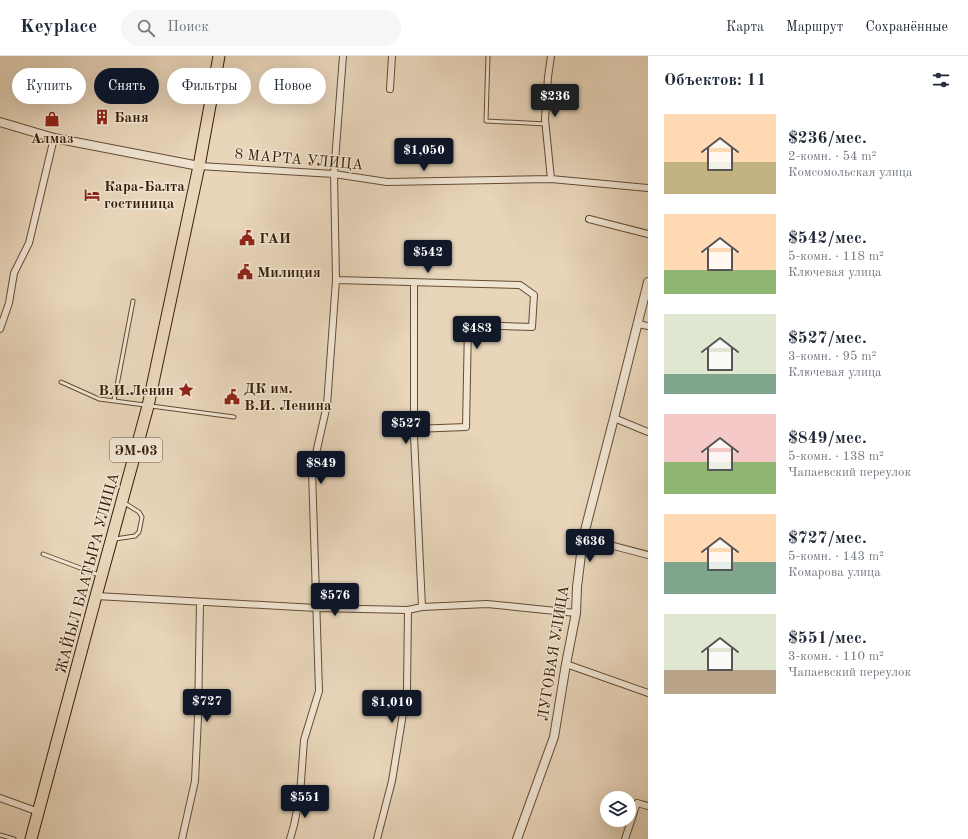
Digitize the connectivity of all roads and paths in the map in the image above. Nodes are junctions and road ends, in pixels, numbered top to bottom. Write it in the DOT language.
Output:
graph roads {
  1 [pos="219,56"];
  2 [pos="343,56"];
  3 [pos="392,56"];
  4 [pos="488,56"];
  5 [pos="551,56"];
  6 [pos="390,89"];
  7 [pos="0,122"];
  8 [pos="546,124"];
  9 [pos="54,138"];
  10 [pos="200,166"];
  11 [pos="334,174"];
  12 [pos="551,179"];
  13 [pos="648,188"];
  14 [pos="589,219"];
  15 [pos="648,234"];
  16 [pos="336,280"];
  17 [pos="414,282"];
  18 [pos="648,282"];
  19 [pos="133,302"];
  20 [pos="638,324"];
  21 [pos="648,326"];
  22 [pos="0,329"];
  23 [pos="61,382"];
  24 [pos="114,401"];
  25 [pos="148,406"];
  26 [pos="234,417"];
  27 [pos="614,418"];
  28 [pos="414,429"];
  29 [pos="648,432"];
  30 [pos="122,501"];
  31 [pos="583,538"];
  32 [pos="111,540"];
  33 [pos="43,554"];
  34 [pos="648,556"];
  35 [pos="101,576"];
  36 [pos="96,596"];
  37 [pos="200,603"];
  38 [pos="422,607"];
  39 [pos="316,608"];
  40 [pos="408,610"];
  41 [pos="576,613"];
  42 [pos="566,664"];
  43 [pos="648,693"];
  44 [pos="0,798"];
  45 [pos="648,806"];
  46 [pos="39,812"];
  47 [pos="0,835"];
  48 [pos="14,839"];
  49 [pos="32,839"];
  50 [pos="182,839"];
  51 [pos="290,839"];
  52 [pos="377,839"];
  53 [pos="517,839"];
  54 [pos="626,839"];
  1 -- 10 [label="highway, ЖАЙЫЛ БААТЫРА УЛИЦА / ЭМ-03"];
  2 -- 11 [label="street"];
  3 -- 6 [label="street"];
  4 -- 8 [label="lane"];
  5 -- 8 [label="street"];
  7 -- 9 [label="street, 8 МАРТА УЛИЦА"];
  8 -- 12 [label="street"];
  9 -- 10 [label="street, 8 МАРТА УЛИЦА"];
  9 -- 22 [label="street"];
  10 -- 11 [label="street, 8 МАРТА УЛИЦА"];
  10 -- 25 [label="highway, ЖАЙЫЛ БААТЫРА УЛИЦА / ЭМ-03"];
  11 -- 12 [label="street, 8 МАРТА УЛИЦА"];
  11 -- 16 [label="street"];
  12 -- 13 [label="street, 8 МАРТА УЛИЦА"];
  14 -- 15 [label="street"];
  16 -- 17 [label="street"];
  16 -- 39 [label="street"];
  17 -- 28 [label="street"];
  17 -- 28 [label="street"];
  18 -- 20 [label="street, ЛУГОВАЯ УЛИЦА"];
  19 -- 24 [label="lane"];
  20 -- 21 [label="street"];
  20 -- 27 [label="street, ЛУГОВАЯ УЛИЦА"];
  23 -- 24 [label="lane"];
  24 -- 25 [label="lane"];
  25 -- 26 [label="lane"];
  25 -- 30 [label="highway, ЖАЙЫЛ БААТЫРА УЛИЦА / ЭМ-03"];
  27 -- 29 [label="street"];
  27 -- 31 [label="street, ЛУГОВАЯ УЛИЦА"];
  28 -- 38 [label="street"];
  30 -- 32 [label="highway, ЖАЙЫЛ БААТЫРА УЛИЦА / ЭМ-03"];
  30 -- 32 [label="lane"];
  31 -- 34 [label="street"];
  31 -- 41 [label="street, ЛУГОВАЯ УЛИЦА"];
  32 -- 35 [label="highway, ЖАЙЫЛ БААТЫРА УЛИЦА / ЭМ-03"];
  33 -- 35 [label="lane"];
  35 -- 36 [label="highway, ЖАЙЫЛ БААТЫРА УЛИЦА / ЭМ-03"];
  36 -- 37 [label="street"];
  36 -- 46 [label="highway, ЖАЙЫЛ БААТЫРА УЛИЦА / ЭМ-03"];
  37 -- 39 [label="street"];
  37 -- 50 [label="street"];
  38 -- 40 [label="street"];
  38 -- 41 [label="street"];
  39 -- 40 [label="street"];
  39 -- 51 [label="street"];
  40 -- 52 [label="street"];
  41 -- 42 [label="street, ЛУГОВАЯ УЛИЦА"];
  42 -- 43 [label="street"];
  42 -- 53 [label="street, ЛУГОВАЯ УЛИЦА"];
  44 -- 46 [label="street"];
  45 -- 54 [label="street"];
  46 -- 49 [label="highway, ЖАЙЫЛ БААТЫРА УЛИЦА / ЭМ-03"];
  47 -- 48 [label="lane"];
}
